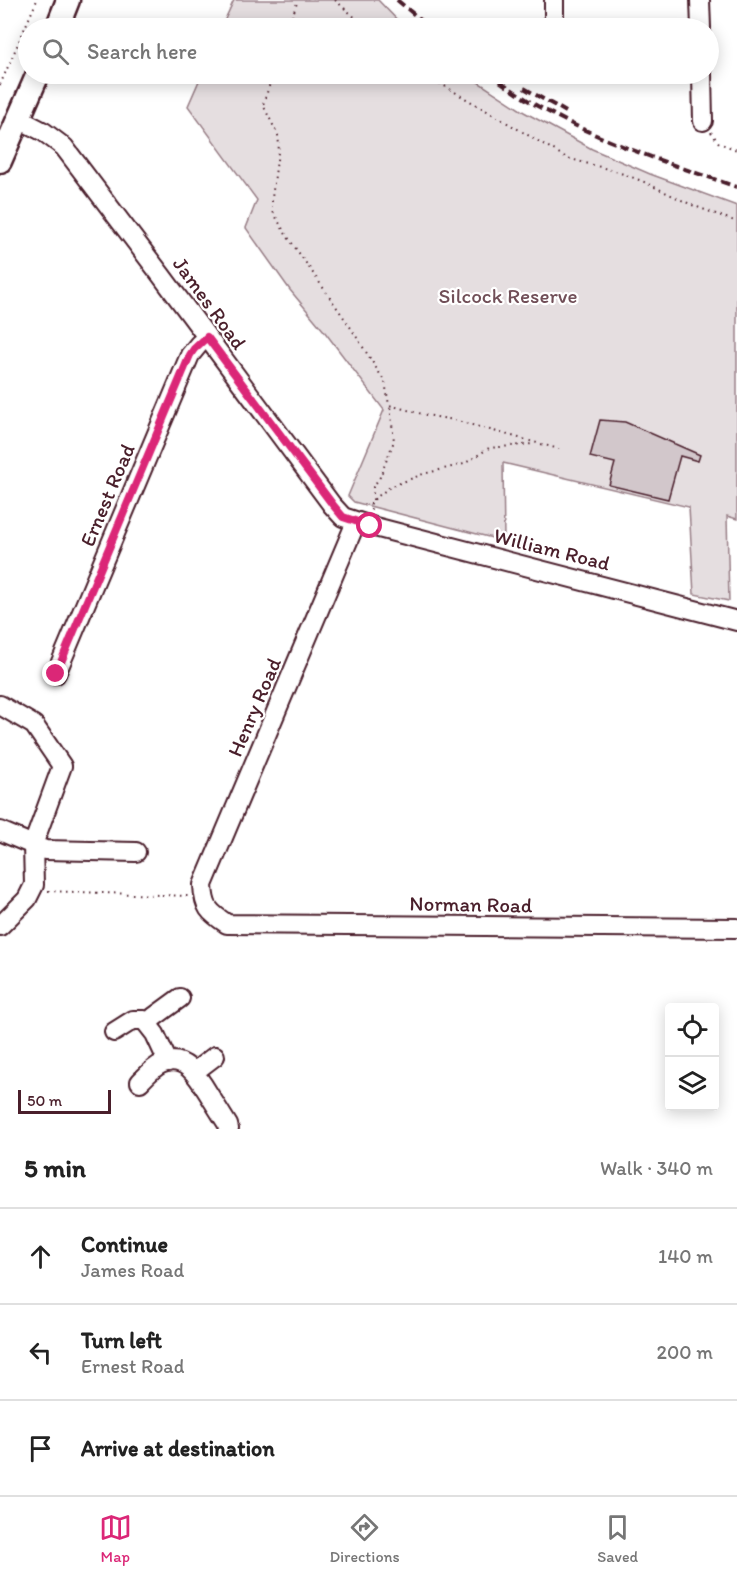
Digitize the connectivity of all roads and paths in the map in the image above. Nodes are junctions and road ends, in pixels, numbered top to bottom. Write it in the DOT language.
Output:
graph roads {
  1 [pos="37,0"];
  2 [pos="68,0"];
  3 [pos="298,0"];
  4 [pos="335,0"];
  5 [pos="554,0"];
  6 [pos="700,0"];
  7 [pos="29,18"];
  8 [pos="61,18"];
  9 [pos="292,18"];
  10 [pos="356,18"];
  11 [pos="554,18"];
  12 [pos="701,18"];
  13 [pos="18,43"];
  14 [pos="0,84"];
  15 [pos="34,84"];
  16 [pos="269,84"];
  17 [pos="441,84"];
  18 [pos="702,84"];
  19 [pos="19,119"];
  20 [pos="703,121"];
  21 [pos="3,148"];
  22 [pos="737,150"];
  23 [pos="737,222"];
  24 [pos="207,337"];
  25 [pos="390,405"];
  26 [pos="535,443"];
  27 [pos="559,449"];
  28 [pos="373,500"];
  29 [pos="363,524"];
  30 [pos="737,621"];
  31 [pos="56,674"];
  32 [pos="0,705"];
  33 [pos="0,831"];
  34 [pos="33,845"];
  35 [pos="136,852"];
  36 [pos="27,899"];
  37 [pos="206,904"];
  38 [pos="0,926"];
  39 [pos="737,928"];
  40 [pos="180,998"];
  41 [pos="148,1024"];
  42 [pos="114,1032"];
  43 [pos="216,1056"];
  44 [pos="168,1062"];
  45 [pos="194,1072"];
  46 [pos="140,1082"];
  47 [pos="229,1129"];
  1 -- 7 [label="path"];
  2 -- 8 [label="main road"];
  3 -- 9 [label="path"];
  4 -- 10 [label="path"];
  5 -- 11 [label="street"];
  6 -- 12 [label="street"];
  13 -- 14 [label="path"];
  15 -- 19 [label="main road"];
  16 -- 25 [label="path"];
  17 -- 23 [label="path"];
  18 -- 20 [label="street"];
  19 -- 21 [label="main road"];
  19 -- 24 [label="street, James Road"];
  20 -- 22 [label="path"];
  24 -- 29 [label="street, James Road"];
  24 -- 31 [label="street, Ernest Road"];
  25 -- 26 [label="path"];
  25 -- 28 [label="path"];
  26 -- 27 [label="path"];
  26 -- 28 [label="path"];
  28 -- 29 [label="path"];
  29 -- 30 [label="street, William Road"];
  29 -- 37 [label="street, Henry Road"];
  32 -- 34 [label="street"];
  33 -- 34 [label="street"];
  34 -- 35 [label="street"];
  34 -- 36 [label="street"];
  36 -- 37 [label="path"];
  36 -- 38 [label="street"];
  37 -- 39 [label="street, Norman Road"];
  40 -- 41 [label="street"];
  41 -- 42 [label="street"];
  41 -- 44 [label="street"];
  43 -- 45 [label="street"];
  44 -- 45 [label="street"];
  44 -- 46 [label="street"];
  45 -- 47 [label="street"];
}
